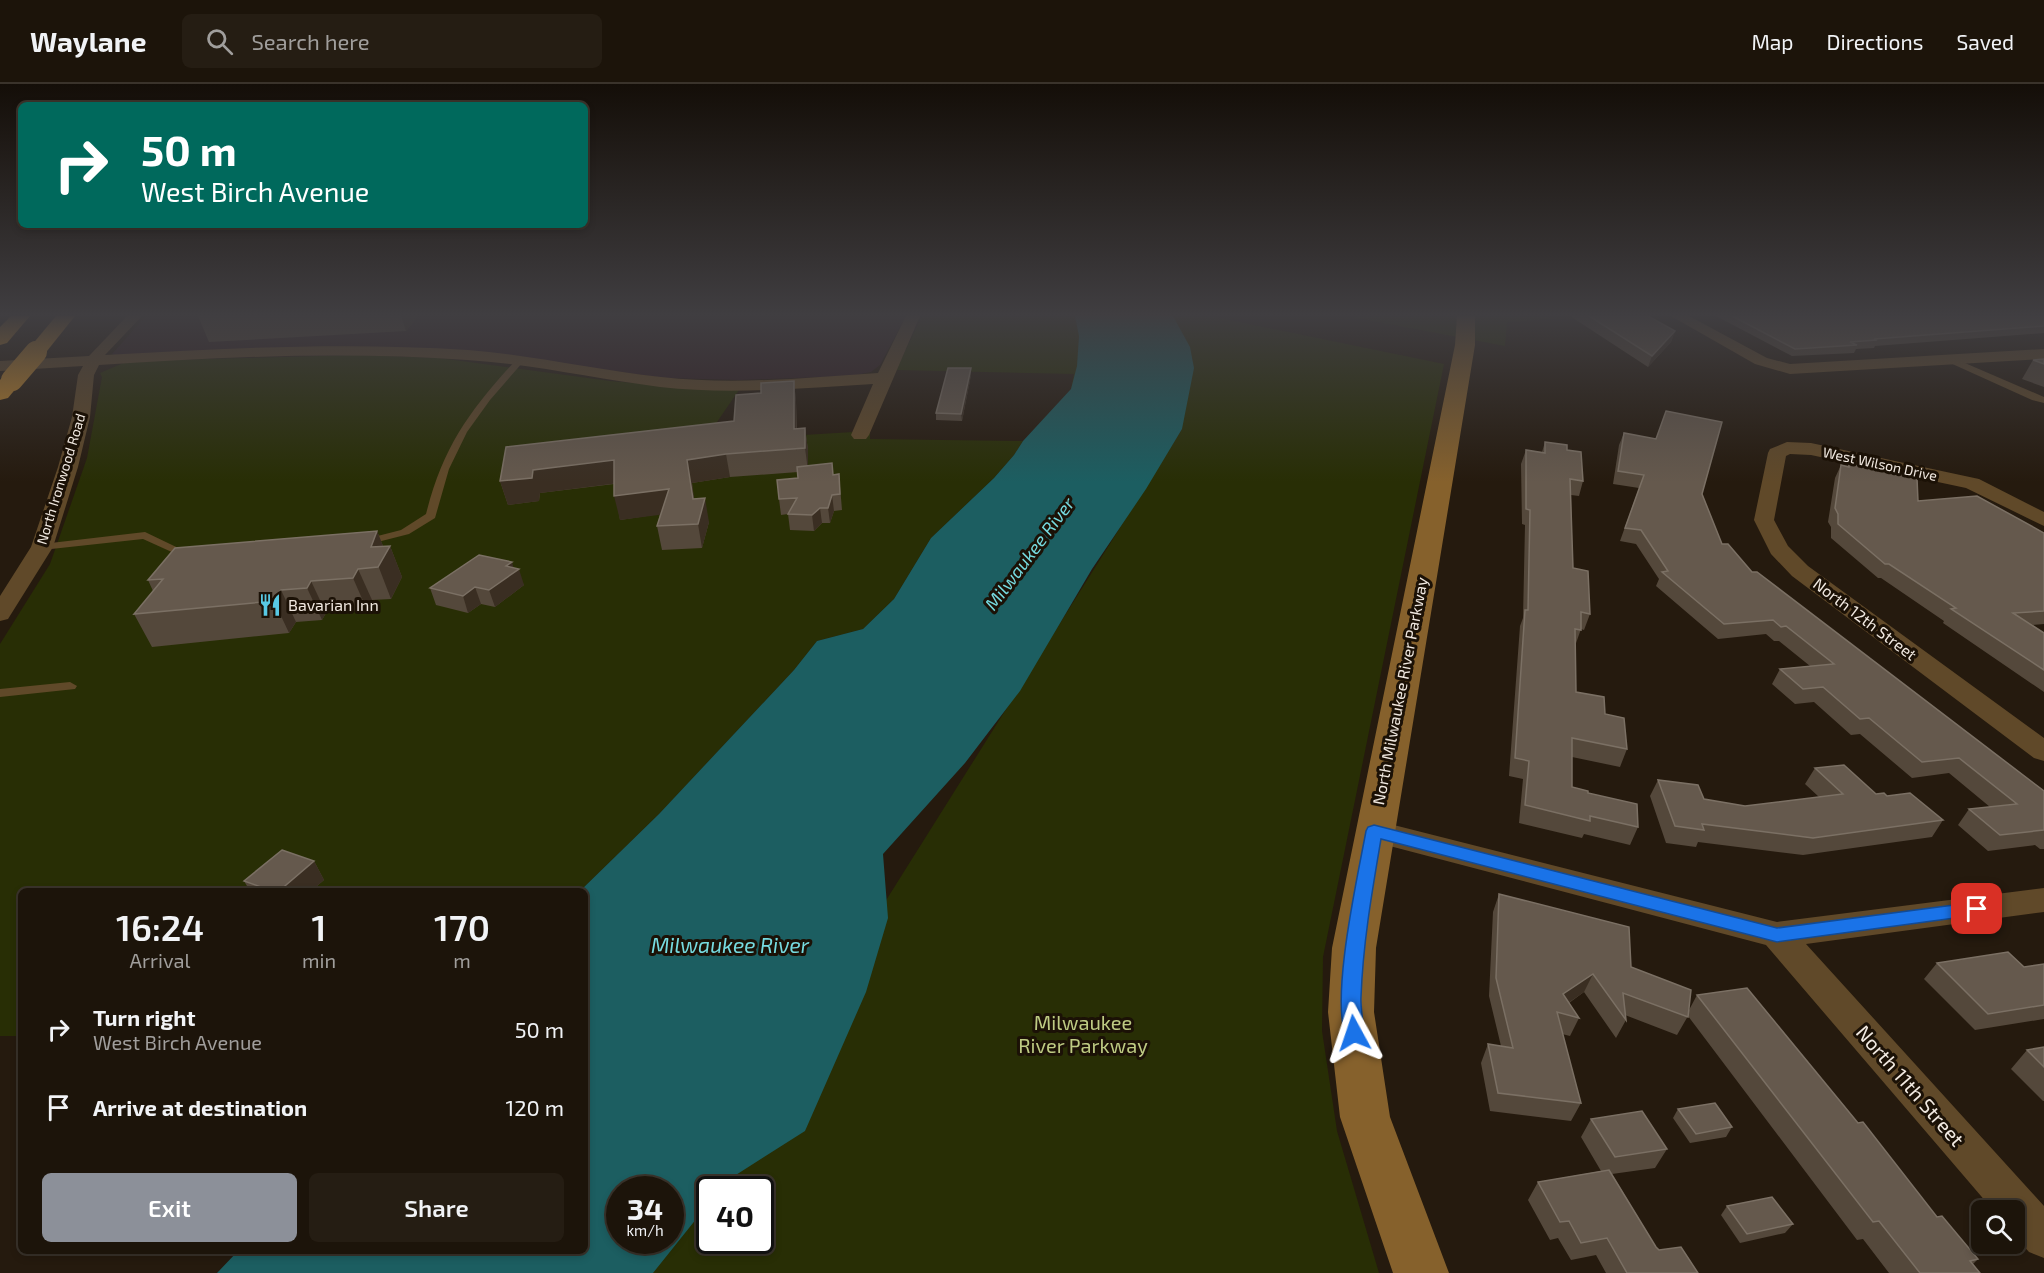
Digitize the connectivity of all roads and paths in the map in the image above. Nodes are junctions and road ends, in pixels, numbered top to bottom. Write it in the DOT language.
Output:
graph roads {
  1 [pos="44,371"];
  2 [pos="89,371"];
  3 [pos="510,371"];
  4 [pos="587,371"];
  5 [pos="887,371"];
  6 [pos="1460,371"];
  7 [pos="1977,371"];
  8 [pos="884,378"];
  9 [pos="4,380"];
  10 [pos="2044,400"];
  11 [pos="860,435"];
  12 [pos="1787,448"];
  13 [pos="2044,520"];
  14 [pos="352,546"];
  15 [pos="42,547"];
  16 [pos="206,558"];
  17 [pos="0,614"];
  18 [pos="70,686"];
  19 [pos="0,693"];
  20 [pos="2044,752"];
  21 [pos="1374,831"];
  22 [pos="2044,900"];
  23 [pos="1777,935"];
  24 [pos="2044,1238"];
  25 [pos="1421,1273"];
  1 -- 9 [label="street"];
  2 -- 15 [label="street, North Ironwood Road"];
  3 -- 14 [label="lane"];
  4 -- 8 [label="street"];
  5 -- 8 [label="street"];
  6 -- 21 [label="street, North Milwaukee River Parkway"];
  7 -- 10 [label="lane"];
  8 -- 11 [label="street"];
  12 -- 13 [label="street, West Wilson Drive"];
  12 -- 20 [label="street, North 12th Street"];
  15 -- 16 [label="lane"];
  15 -- 17 [label="street, North Ironwood Road"];
  18 -- 19 [label="lane"];
  21 -- 23 [label="street"];
  21 -- 25 [label="street, North Milwaukee River Parkway"];
  22 -- 23 [label="street"];
  23 -- 24 [label="street, North 11th Street"];
}
